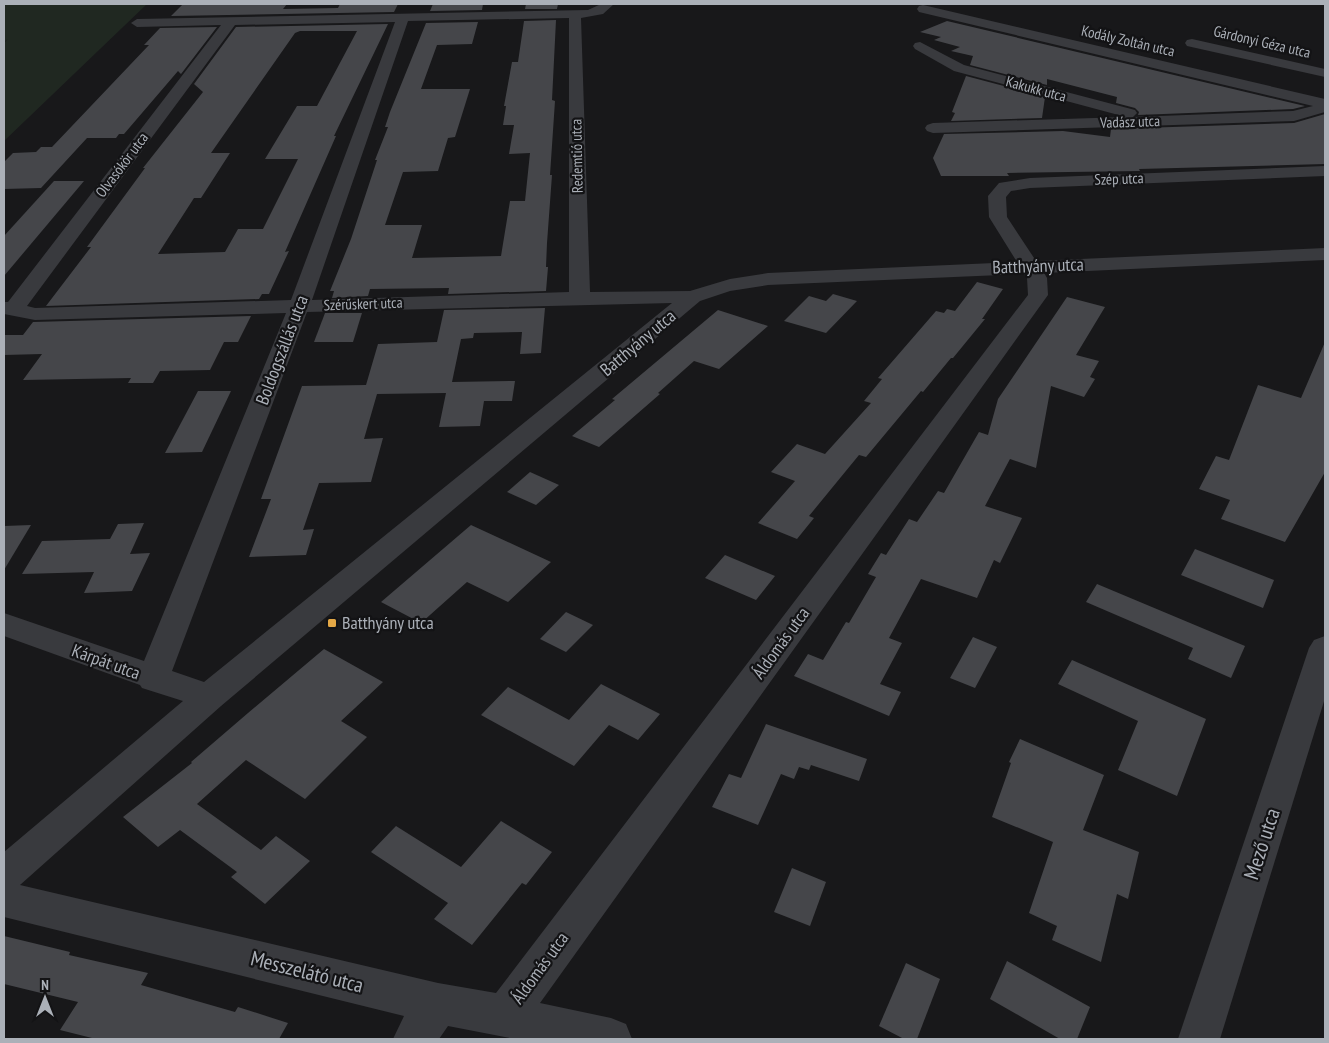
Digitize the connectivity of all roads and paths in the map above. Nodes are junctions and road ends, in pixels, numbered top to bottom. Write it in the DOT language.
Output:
graph roads {
  1 [pos="608,4"];
  2 [pos="923,9"];
  3 [pos="574,14"];
  4 [pos="403,18"];
  5 [pos="230,21"];
  6 [pos="137,23"];
  7 [pos="1192,44"];
  8 [pos="920,46"];
  9 [pos="1325,73"];
  10 [pos="1325,106"];
  11 [pos="1157,121"];
  12 [pos="933,128"];
  13 [pos="1325,170"];
  14 [pos="1325,254"];
  15 [pos="1028,266"];
  16 [pos="694,297"];
  17 [pos="580,298"];
  18 [pos="299,306"];
  19 [pos="8,309"];
  20 [pos="4,624"];
  21 [pos="1325,648"];
  22 [pos="153,679"];
  23 [pos="209,698"];
  24 [pos="4,875"];
  25 [pos="4,899"];
  26 [pos="438,1004"];
  27 [pos="505,1016"];
  28 [pos="414,1039"];
  29 [pos="611,1039"];
  30 [pos="1199,1039"];
  1 -- 3 [label="street"];
  2 -- 10 [label="street, Kodály Zoltán utca"];
  3 -- 4 [label="street"];
  3 -- 17 [label="street, Redemtió utca"];
  4 -- 5 [label="street"];
  4 -- 18 [label="street, Boldogszállás utca"];
  5 -- 6 [label="street"];
  5 -- 19 [label="street, Olvasókör utca"];
  7 -- 9 [label="street, Gárdonyi Géza utca"];
  8 -- 11 [label="street, Kakukk utca"];
  10 -- 11 [label="street, Vadász utca"];
  11 -- 12 [label="street, Vadász utca"];
  13 -- 15 [label="street, Szép utca"];
  14 -- 15 [label="street, Batthyány utca"];
  15 -- 16 [label="street, Batthyány utca"];
  15 -- 27 [label="street, Áldomás utca"];
  16 -- 17 [label="street, Szérűskert utca"];
  16 -- 23 [label="street, Batthyány utca"];
  17 -- 18 [label="street, Szérűskert utca"];
  18 -- 19 [label="street, Szérűskert utca"];
  18 -- 22 [label="street, Boldogszállás utca"];
  20 -- 22 [label="street, Kárpát utca"];
  21 -- 30 [label="street, Mező utca"];
  22 -- 23 [label="street, Kárpát utca"];
  23 -- 24 [label="street, Batthyány utca"];
  25 -- 26 [label="street, Messzelátó utca"];
  26 -- 27 [label="street, Messzelátó utca"];
  26 -- 28 [label="street"];
  27 -- 29 [label="street, Messzelátó utca"];
}
